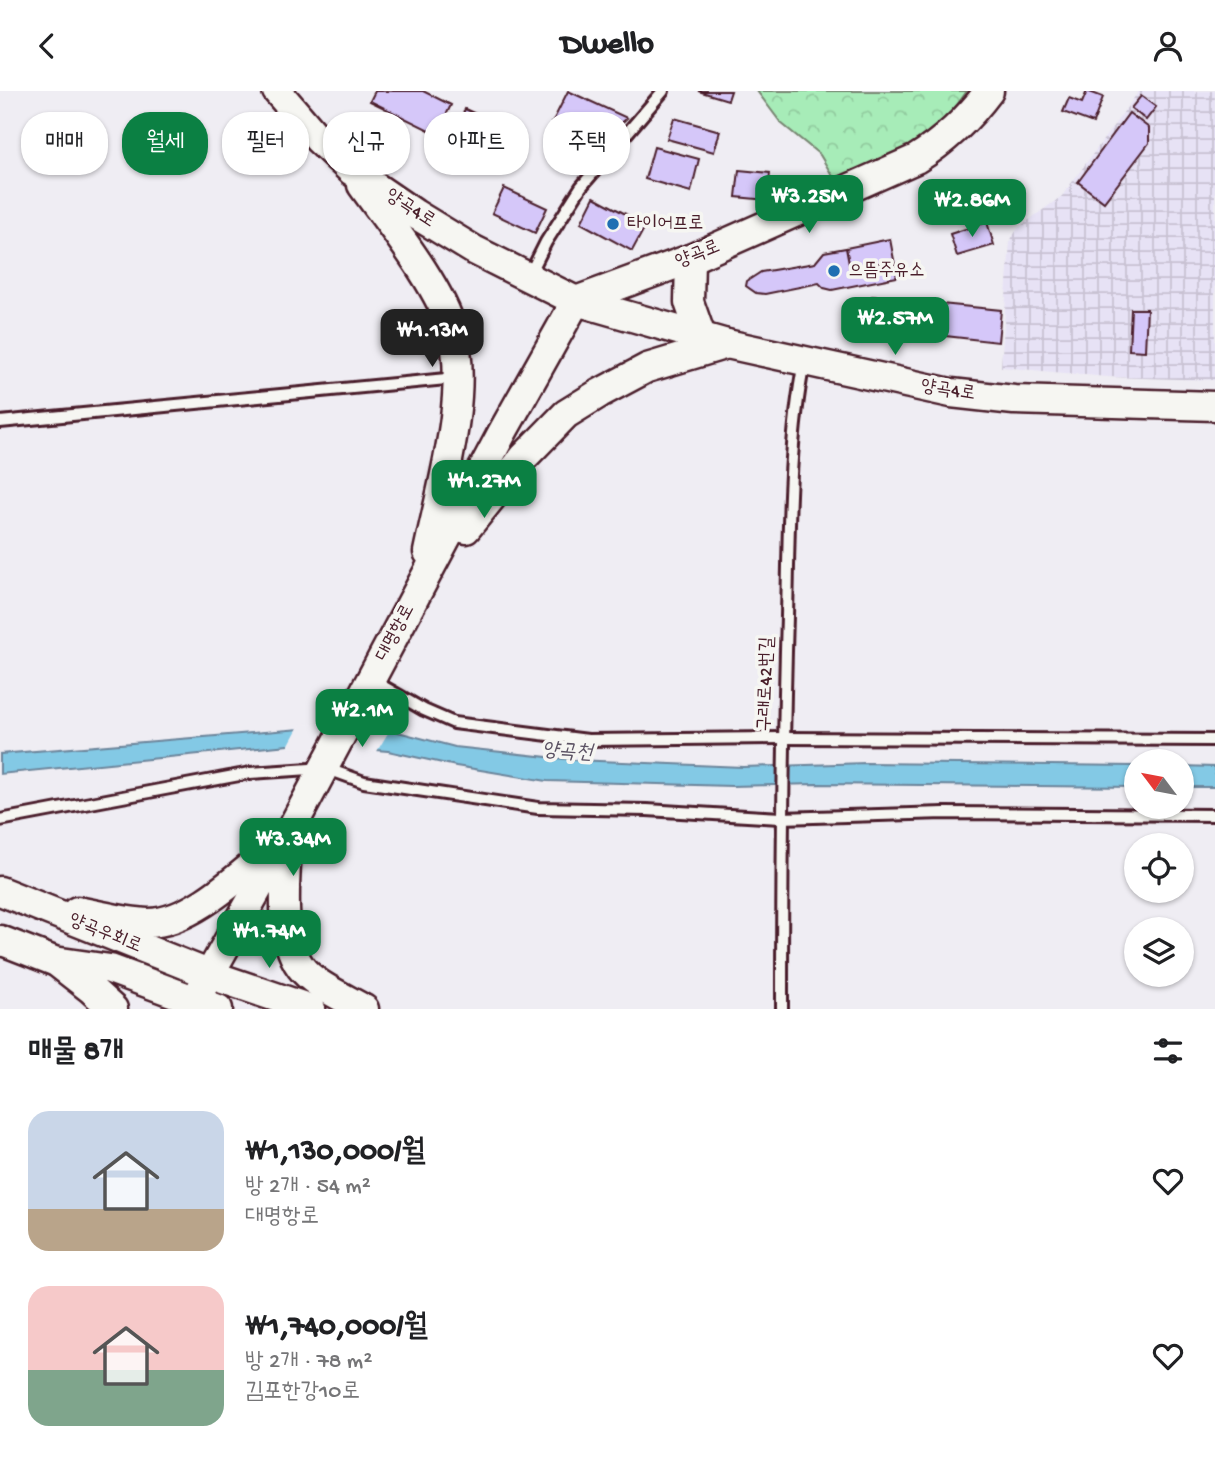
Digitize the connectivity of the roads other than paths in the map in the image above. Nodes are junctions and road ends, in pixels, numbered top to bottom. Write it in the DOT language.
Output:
graph roads {
  1 [pos="277,91"];
  2 [pos="663,91"];
  3 [pos="989,91"];
  4 [pos="323,144"];
  5 [pos="355,175"];
  6 [pos="358,175"];
  7 [pos="690,260"];
  8 [pos="528,278"];
  9 [pos="576,301"];
  10 [pos="714,340"];
  11 [pos="804,361"];
  12 [pos="457,378"];
  13 [pos="1215,406"];
  14 [pos="0,422"];
  15 [pos="422,583"];
  16 [pos="371,680"];
  17 [pos="783,737"];
  18 [pos="1215,740"];
  19 [pos="327,763"];
  20 [pos="1215,815"];
  21 [pos="781,818"];
  22 [pos="0,820"];
  23 [pos="287,837"];
  24 [pos="0,891"];
  25 [pos="29,903"];
  26 [pos="0,940"];
  27 [pos="54,961"];
  28 [pos="211,975"];
  29 [pos="199,1007"];
  30 [pos="113,1009"];
  31 [pos="311,1009"];
  32 [pos="364,1009"];
  33 [pos="782,1009"];
  1 -- 4 [label="main road, 양곡4로"];
  2 -- 8 [label="lane"];
  3 -- 7 [label="main road, 양곡로"];
  5 -- 12 [label="main road"];
  6 -- 8 [label="main road, 양곡4로"];
  7 -- 9 [label="main road, 양곡로"];
  7 -- 10 [label="main road"];
  8 -- 9 [label="main road, 양곡4로"];
  9 -- 10 [label="main road, 양곡4로"];
  9 -- 15 [label="main road, 대명항로"];
  10 -- 11 [label="main road, 양곡4로"];
  10 -- 15 [label="main road"];
  11 -- 13 [label="main road, 양곡4로"];
  11 -- 17 [label="lane, 구래로42번길"];
  12 -- 14 [label="lane"];
  12 -- 15 [label="main road"];
  15 -- 16 [label="main road, 대명항로"];
  16 -- 17 [label="lane"];
  16 -- 19 [label="main road, 대명항로"];
  17 -- 18 [label="lane"];
  17 -- 21 [label="lane, 구래로42번길"];
  19 -- 21 [label="lane"];
  19 -- 22 [label="lane"];
  19 -- 23 [label="main road, 대명항로"];
  20 -- 21 [label="lane"];
  21 -- 33 [label="lane, 구래로42번길"];
  23 -- 25 [label="main road"];
  23 -- 28 [label="main road, 대명항로"];
  23 -- 32 [label="main road"];
  24 -- 25 [label="main road, 양곡우회로"];
  25 -- 28 [label="main road, 양곡우회로"];
  26 -- 27 [label="main road, 양곡우회로"];
  27 -- 29 [label="main road, 양곡우회로"];
  27 -- 30 [label="main road"];
  28 -- 29 [label="main road, 대명항로"];
  28 -- 31 [label="main road, 양곡우회로"];
}
